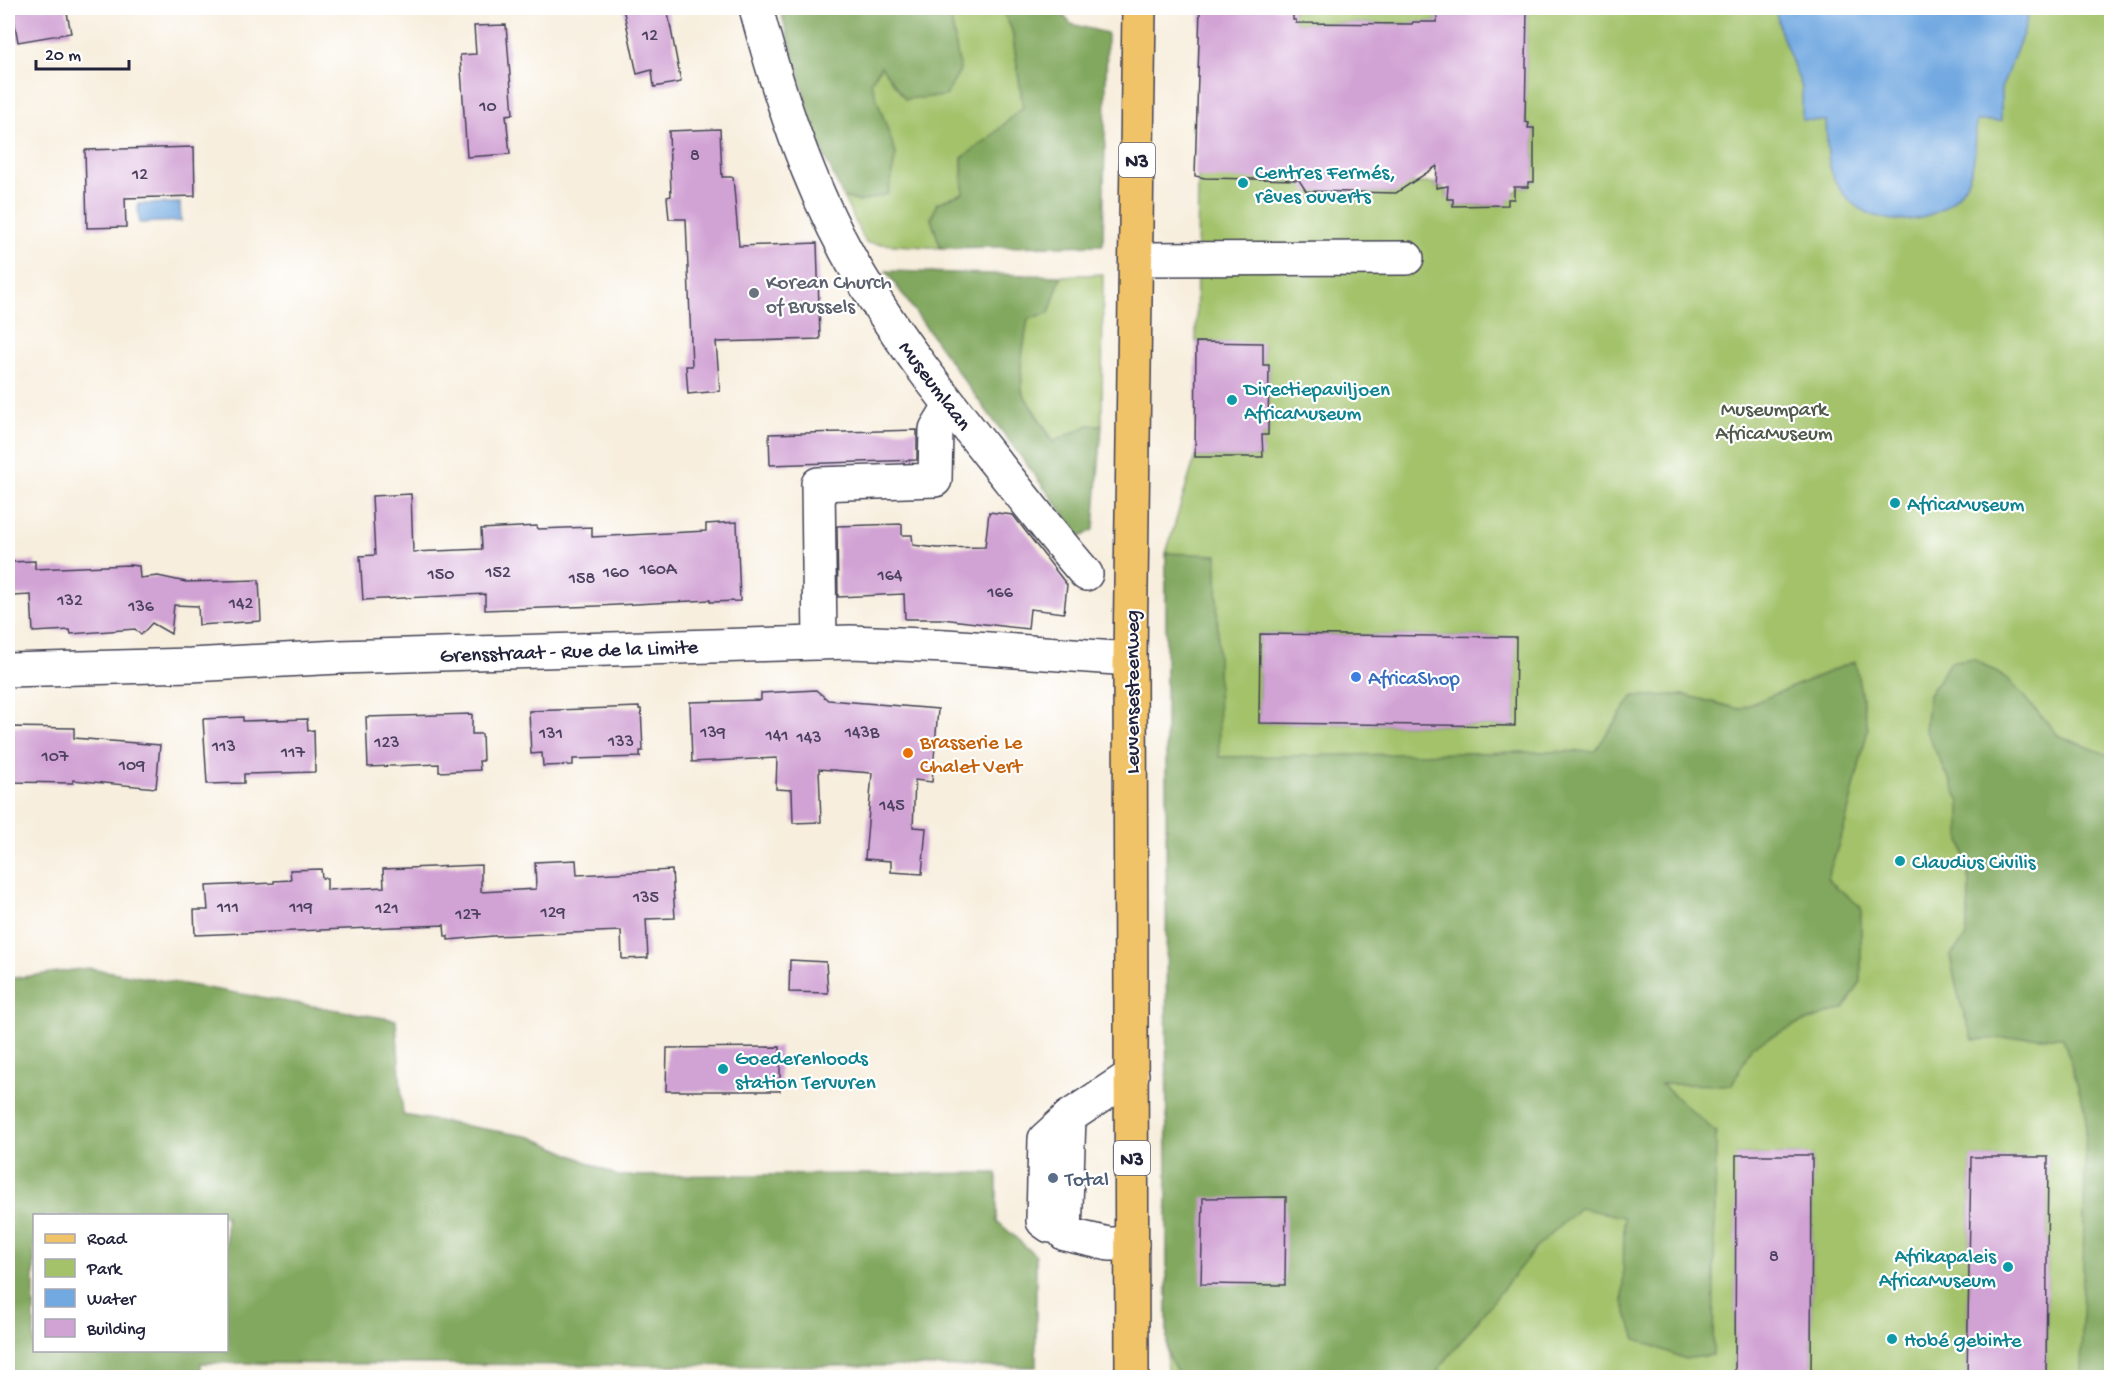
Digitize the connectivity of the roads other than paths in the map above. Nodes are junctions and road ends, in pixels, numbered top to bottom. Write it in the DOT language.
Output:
graph roads {
  1 [pos="756,8"];
  2 [pos="1139,8"];
  3 [pos="1407,258"];
  4 [pos="1136,259"];
  5 [pos="950,406"];
  6 [pos="1086,574"];
  7 [pos="820,643"];
  8 [pos="1130,659"];
  9 [pos="8,670"];
  10 [pos="1132,1075"];
  11 [pos="1132,1244"];
  12 [pos="1131,1377"];
  1 -- 5 [label="street, Museumlaan"];
  2 -- 4 [label="main road, Leuvensesteenweg / N3"];
  3 -- 4 [label="street"];
  4 -- 8 [label="main road, Leuvensesteenweg / N3"];
  5 -- 6 [label="street, Museumlaan"];
  5 -- 7 [label="street"];
  7 -- 8 [label="street, Grensstraat - Rue de la Limite"];
  7 -- 9 [label="street, Grensstraat - Rue de la Limite"];
  8 -- 10 [label="main road, Leuvensesteenweg / N3"];
  10 -- 11 [label="main road, Leuvensesteenweg / N3"];
  10 -- 11 [label="street"];
  11 -- 12 [label="main road, Leuvensesteenweg / N3"];
}
